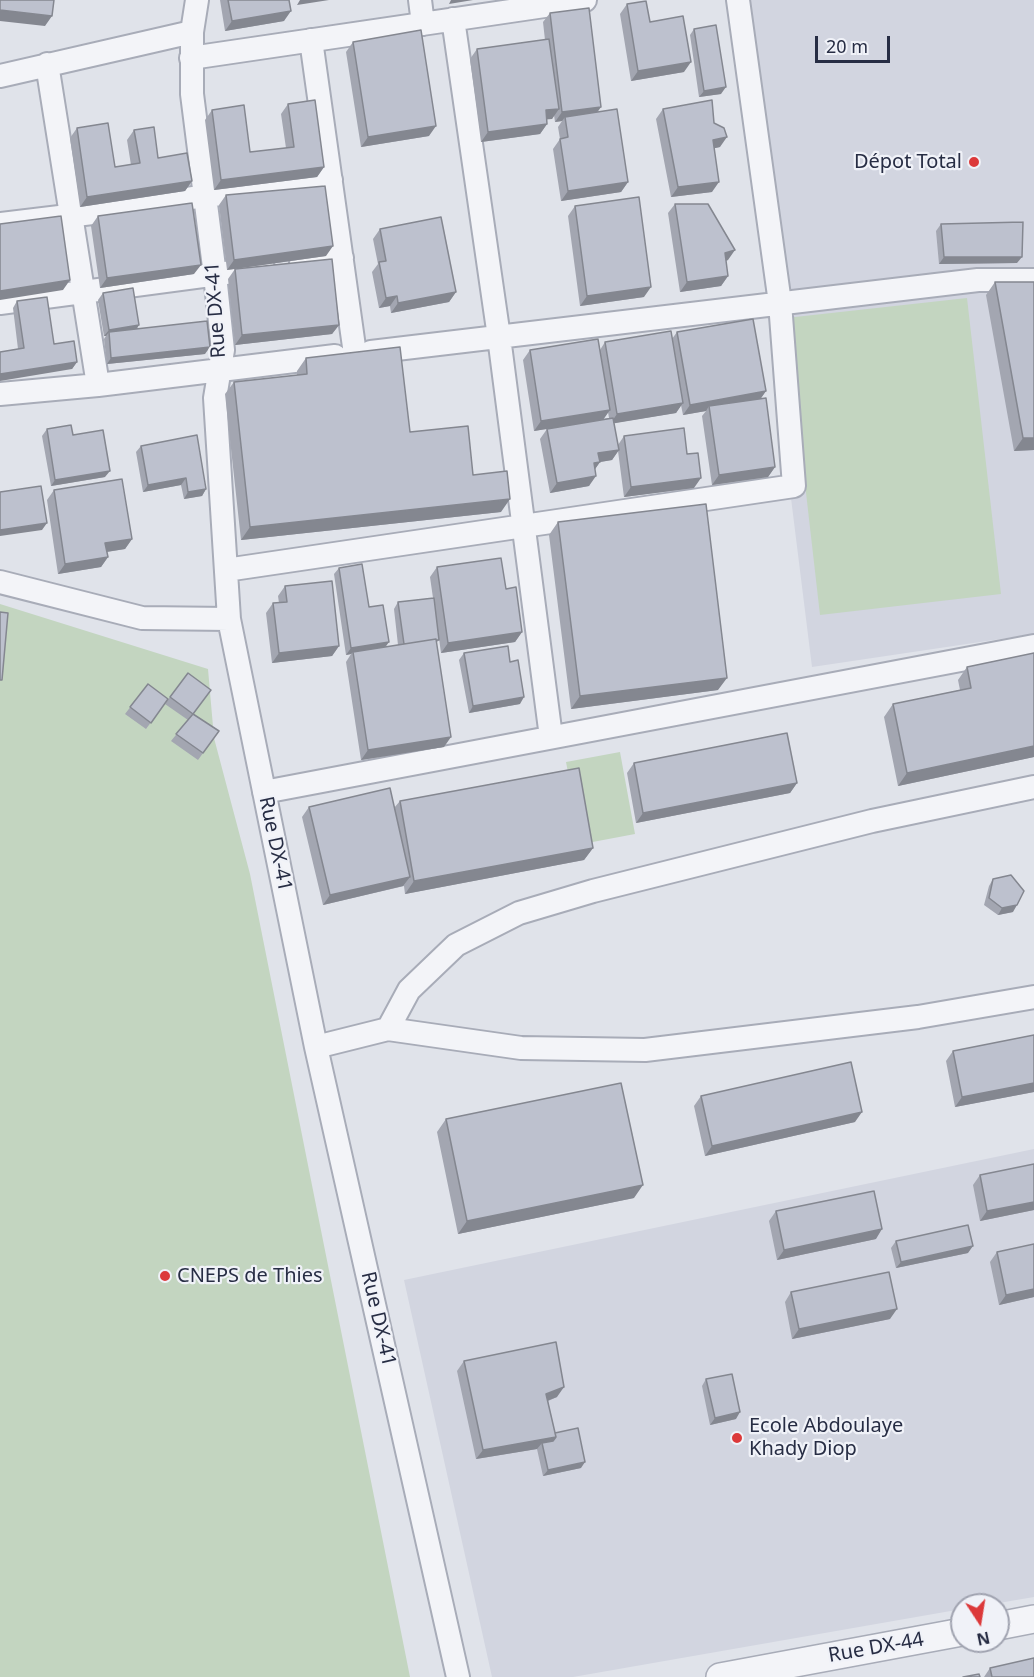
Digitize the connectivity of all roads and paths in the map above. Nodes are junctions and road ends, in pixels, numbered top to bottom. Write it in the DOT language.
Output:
graph roads {
  1 [pos="197,0"];
  2 [pos="420,0"];
  3 [pos="585,0"];
  4 [pos="738,0"];
  5 [pos="453,19"];
  6 [pos="423,24"];
  7 [pos="192,32"];
  8 [pos="312,40"];
  9 [pos="191,58"];
  10 [pos="48,64"];
  11 [pos="0,76"];
  12 [pos="331,180"];
  13 [pos="205,196"];
  14 [pos="71,215"];
  15 [pos="0,224"];
  16 [pos="342,258"];
  17 [pos="215,275"];
  18 [pos="1034,280"];
  19 [pos="83,292"];
  20 [pos="0,303"];
  21 [pos="780,303"];
  22 [pos="500,337"];
  23 [pos="355,354"];
  24 [pos="219,370"];
  25 [pos="98,385"];
  26 [pos="0,394"];
  27 [pos="524,526"];
  28 [pos="226,570"];
  29 [pos="0,582"];
  30 [pos="229,619"];
  31 [pos="1034,646"];
  32 [pos="551,737"];
  33 [pos="1034,788"];
  34 [pos="264,792"];
  35 [pos="1034,997"];
  36 [pos="388,1029"];
  37 [pos="316,1047"];
  38 [pos="1034,1619"];
  39 [pos="1010,1624"];
  40 [pos="950,1634"];
  41 [pos="458,1677"];
  42 [pos="721,1677"];
  1 -- 7 [label="street, Rue DX-41"];
  2 -- 6 [label="street"];
  3 -- 5 [label="street"];
  4 -- 21 [label="street"];
  5 -- 6 [label="street"];
  5 -- 22 [label="street"];
  6 -- 8 [label="street"];
  7 -- 9 [label="street, Rue DX-41"];
  7 -- 10 [label="street"];
  8 -- 9 [label="street"];
  8 -- 12 [label="street"];
  9 -- 13 [label="street, Rue DX-41"];
  10 -- 11 [label="street"];
  10 -- 14 [label="street"];
  12 -- 13 [label="street"];
  12 -- 16 [label="street"];
  13 -- 14 [label="street"];
  13 -- 17 [label="street, Rue DX-41"];
  14 -- 15 [label="street"];
  14 -- 19 [label="street"];
  16 -- 17 [label="street"];
  16 -- 23 [label="street"];
  17 -- 19 [label="street"];
  17 -- 24 [label="street, Rue DX-41"];
  18 -- 21 [label="street"];
  19 -- 20 [label="street"];
  19 -- 25 [label="street"];
  21 -- 22 [label="street"];
  21 -- 27 [label="street"];
  22 -- 23 [label="street"];
  22 -- 27 [label="street"];
  23 -- 24 [label="street"];
  24 -- 25 [label="street"];
  24 -- 28 [label="street, Rue DX-41"];
  25 -- 26 [label="street"];
  27 -- 28 [label="street"];
  27 -- 32 [label="street"];
  28 -- 30 [label="street, Rue DX-41"];
  29 -- 30 [label="street"];
  30 -- 34 [label="street, Rue DX-41"];
  31 -- 32 [label="street"];
  32 -- 34 [label="street"];
  33 -- 36 [label="street"];
  34 -- 37 [label="street, Rue DX-41"];
  35 -- 36 [label="street"];
  36 -- 37 [label="street"];
  37 -- 41 [label="street, Rue DX-41"];
  38 -- 39 [label="street"];
  40 -- 42 [label="street, Rue DX-44"];
}
